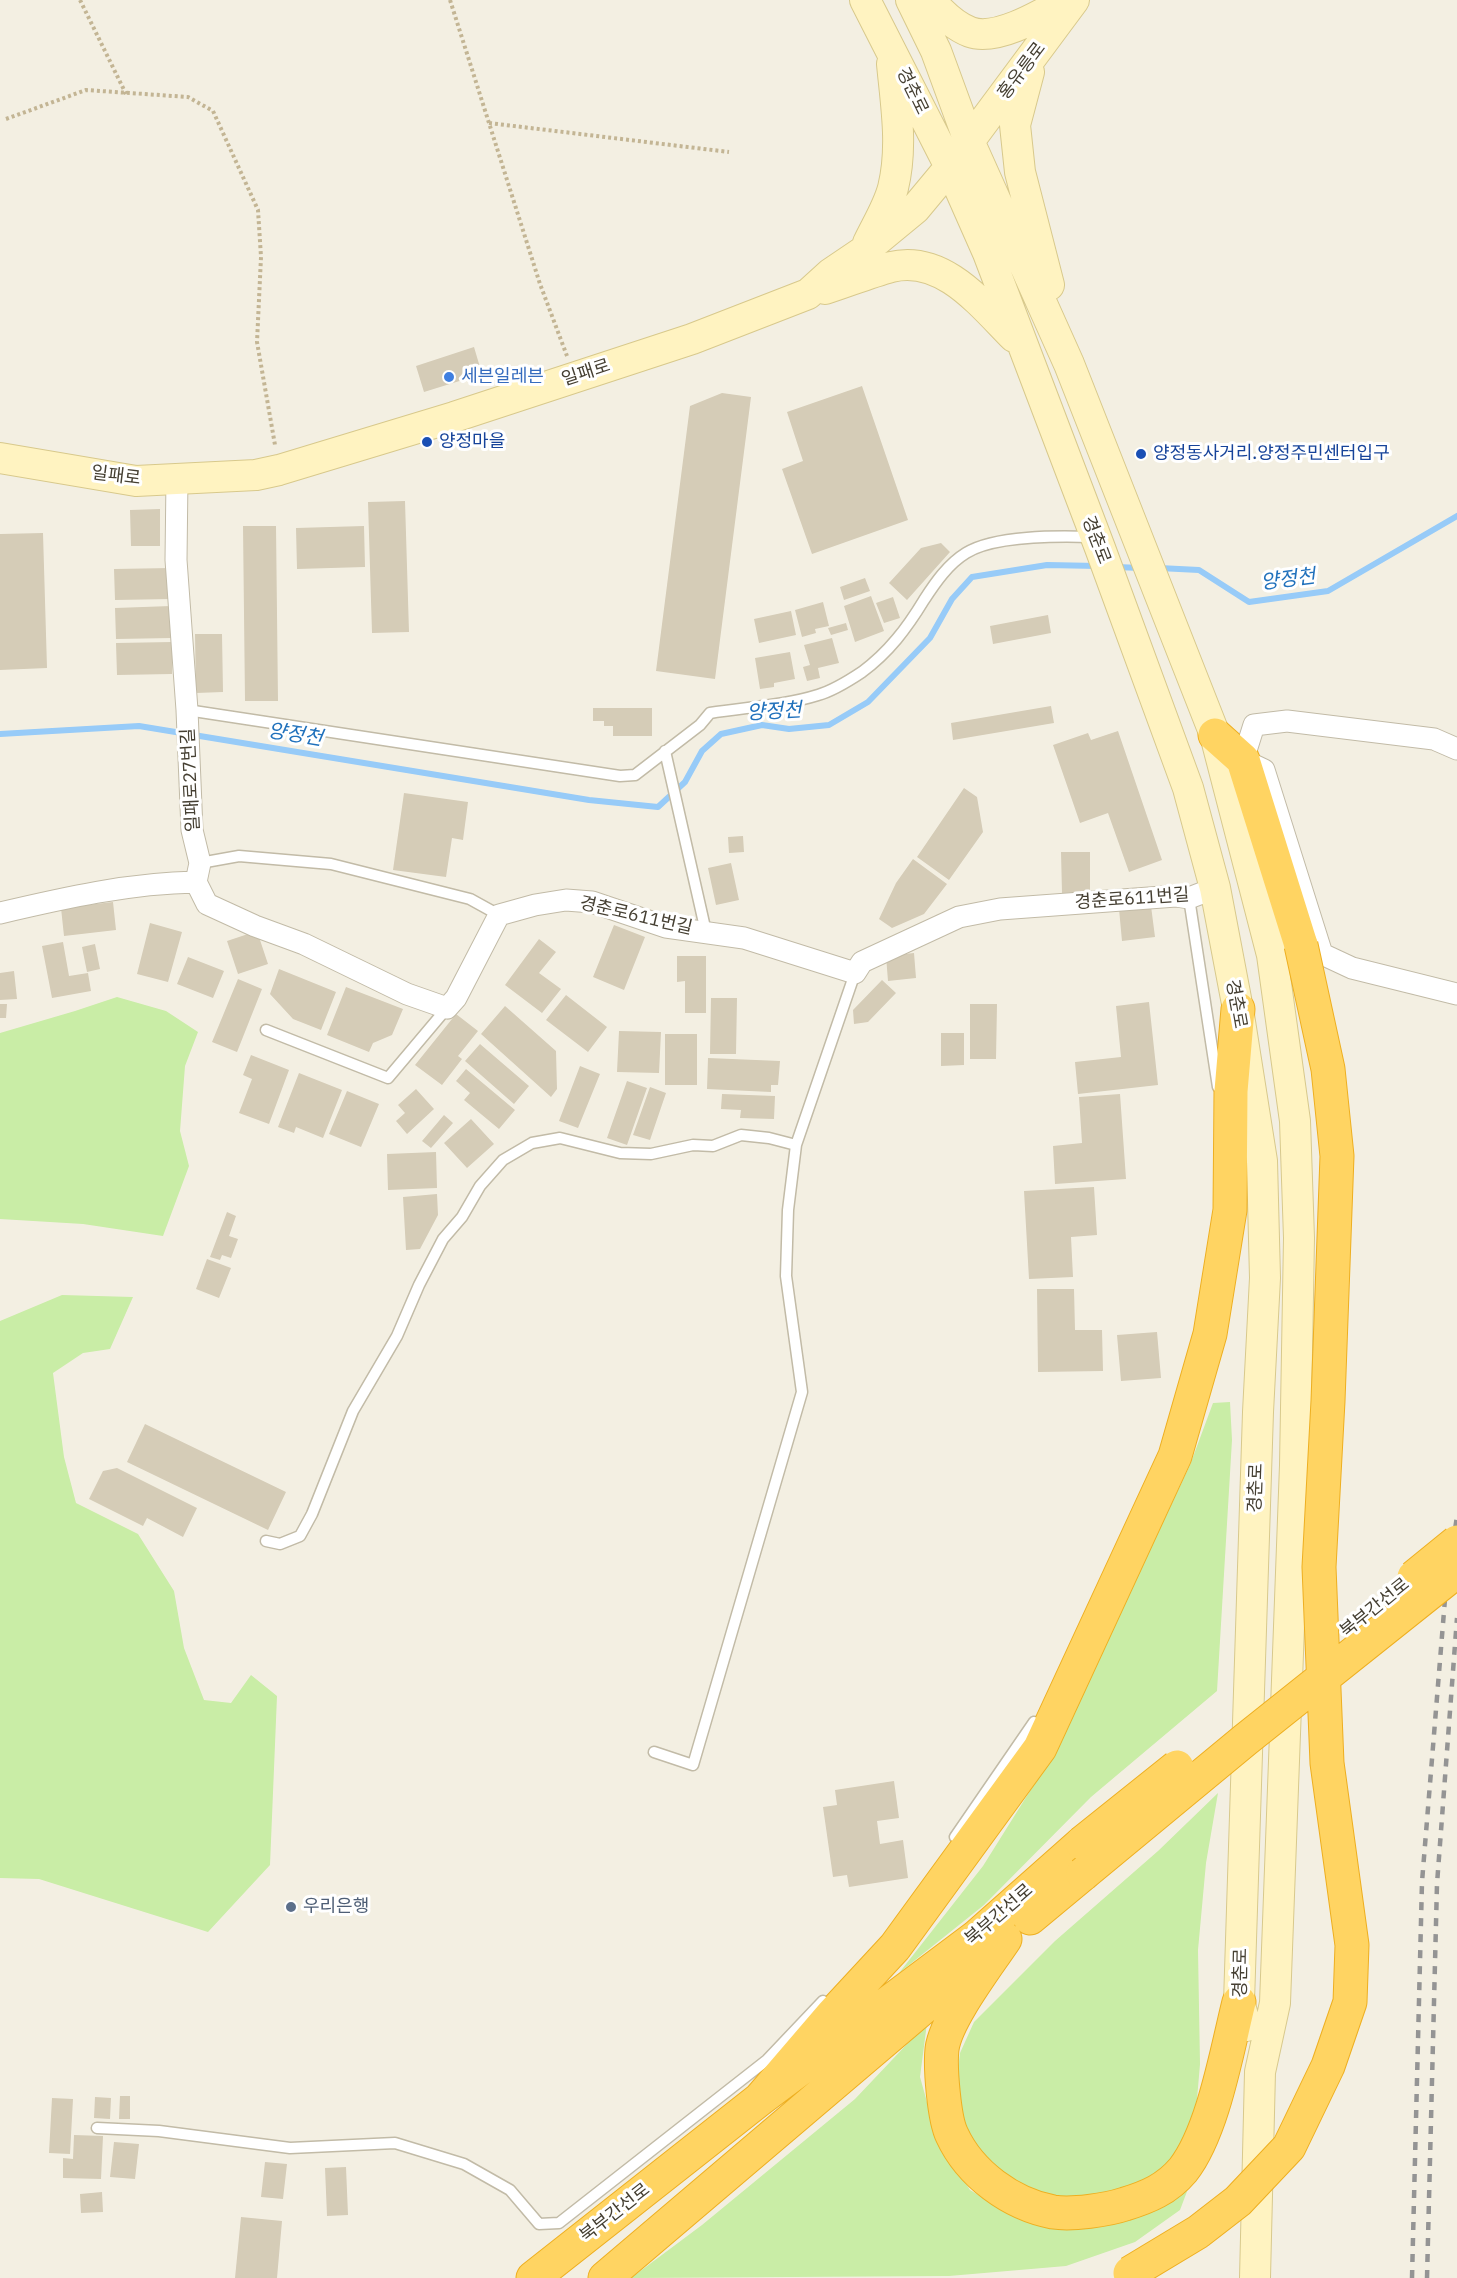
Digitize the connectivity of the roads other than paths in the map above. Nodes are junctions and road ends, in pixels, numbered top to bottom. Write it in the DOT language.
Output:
graph roads {
  1 [pos="866,0"];
  2 [pos="911,0"];
  3 [pos="930,0"];
  4 [pos="1067,0"];
  5 [pos="1074,0"];
  6 [pos="890,46"];
  7 [pos="1034,56"];
  8 [pos="969,141"];
  9 [pos="950,167"];
  10 [pos="864,251"];
  11 [pos="808,294"];
  12 [pos="1023,345"];
  13 [pos="1069,364"];
  14 [pos="0,458"];
  15 [pos="177,478"];
  16 [pos="1097,542"];
  17 [pos="188,714"];
  18 [pos="1215,735"];
  19 [pos="1457,749"];
  20 [pos="666,755"];
  21 [pos="1243,760"];
  22 [pos="198,873"];
  23 [pos="1202,893"];
  24 [pos="0,913"];
  25 [pos="499,915"];
  26 [pos="706,932"];
  27 [pos="855,973"];
  28 [pos="1457,994"];
  29 [pos="447,1008"];
  30 [pos="1238,1009"];
  31 [pos="266,1030"];
  32 [pos="1219,1094"];
  33 [pos="796,1145"];
  34 [pos="1206,1284"];
  35 [pos="1200,1319"];
  36 [pos="266,1541"];
  37 [pos="1457,1542"];
  38 [pos="1457,1570"];
  39 [pos="1041,1709"];
  40 [pos="654,1752"];
  41 [pos="949,1846"];
  42 [pos="1083,1859"];
  43 [pos="1005,1939"];
  44 [pos="831,1992"];
  45 [pos="1239,2002"];
  46 [pos="1260,2072"];
  47 [pos="760,2099"];
  48 [pos="97,2128"];
  49 [pos="1122,2276"];
  50 [pos="533,2278"];
  51 [pos="605,2278"];
  52 [pos="1256,2278"];
  1 -- 6 [label="main road, 경춘로"];
  2 -- 8 [label="main road, 경춘로"];
  3 -- 4 [label="main road"];
  5 -- 7 [label="main road, 홍유릉로"];
  6 -- 9 [label="main road, 경춘로"];
  6 -- 10 [label="main road"];
  7 -- 8 [label="main road, 홍유릉로"];
  7 -- 13 [label="main road"];
  8 -- 9 [label="main road, 일패로"];
  8 -- 13 [label="main road, 경춘로"];
  9 -- 10 [label="main road, 일패로"];
  9 -- 12 [label="main road, 경춘로"];
  10 -- 11 [label="main road, 일패로"];
  11 -- 12 [label="main road"];
  11 -- 15 [label="main road, 일패로"];
  12 -- 16 [label="main road, 경춘로"];
  13 -- 18 [label="main road, 경춘로"];
  14 -- 15 [label="main road, 일패로"];
  15 -- 17 [label="street, 일패로27번길"];
  16 -- 20 [label="lane"];
  16 -- 23 [label="main road, 경춘로"];
  17 -- 20 [label="lane"];
  17 -- 22 [label="street, 일패로27번길"];
  18 -- 21 [label="highway"];
  18 -- 46 [label="main road, 경춘로"];
  19 -- 21 [label="street"];
  20 -- 26 [label="lane"];
  21 -- 28 [label="street"];
  21 -- 49 [label="highway, bridge"];
  22 -- 24 [label="street"];
  22 -- 25 [label="lane"];
  22 -- 29 [label="street"];
  23 -- 27 [label="street, 경춘로611번길"];
  23 -- 30 [label="main road, 경춘로"];
  23 -- 32 [label="lane"];
  25 -- 26 [label="street, 경춘로611번길"];
  25 -- 29 [label="street"];
  26 -- 27 [label="street, 경춘로611번길"];
  27 -- 33 [label="lane"];
  29 -- 31 [label="lane"];
  30 -- 45 [label="main road, 경춘로"];
  30 -- 47 [label="highway"];
  33 -- 36 [label="lane"];
  33 -- 40 [label="lane"];
  34 -- 35 [label="lane"];
  37 -- 42 [label="highway, 북부간선로, bridge"];
  38 -- 42 [label="highway, 북부간선로, bridge"];
  39 -- 41 [label="lane"];
  42 -- 43 [label="highway, 북부간선로"];
  42 -- 47 [label="highway, 북부간선로"];
  43 -- 45 [label="highway"];
  43 -- 51 [label="highway, 북부간선로"];
  44 -- 48 [label="lane"];
  45 -- 46 [label="main road, 경춘로"];
  46 -- 52 [label="main road, 경춘로"];
  47 -- 50 [label="highway, 북부간선로"];
}
